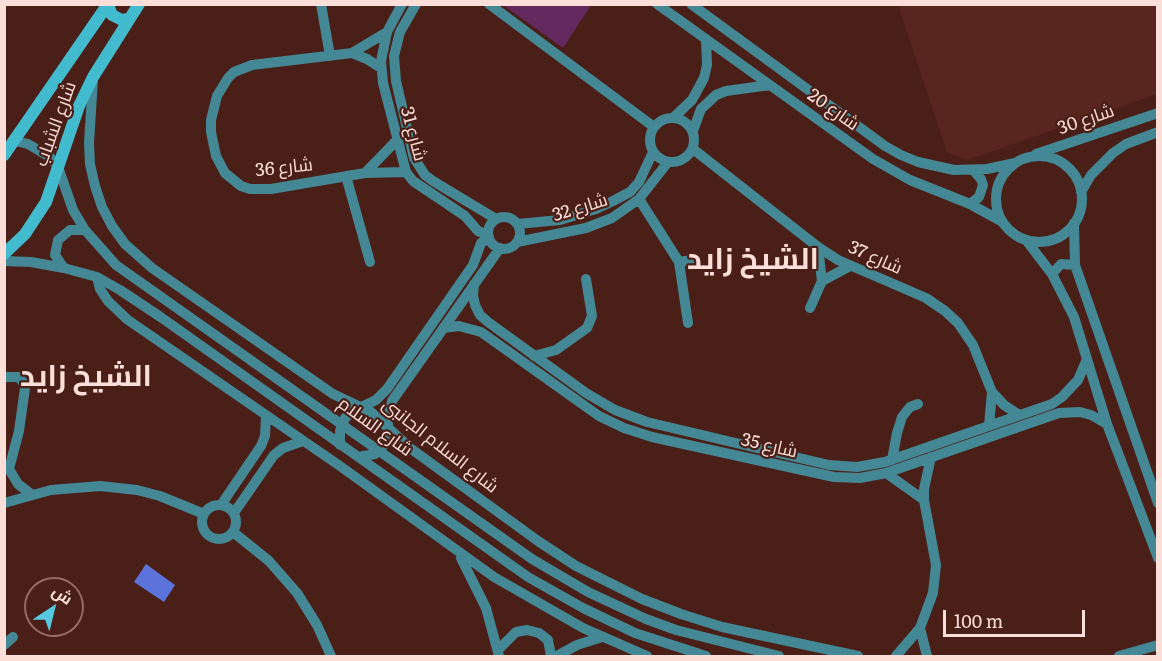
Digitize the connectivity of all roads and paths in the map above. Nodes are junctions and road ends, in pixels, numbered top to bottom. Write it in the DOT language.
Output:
graph roads {
  1 [pos="139,4"];
  2 [pos="321,4"];
  3 [pos="402,4"];
  4 [pos="416,4"];
  5 [pos="489,4"];
  6 [pos="657,4"];
  7 [pos="108,5"];
  8 [pos="691,5"];
  9 [pos="128,19"];
  10 [pos="387,32"];
  11 [pos="706,39"];
  12 [pos="352,53"];
  13 [pos="330,56"];
  14 [pos="381,68"];
  15 [pos="93,77"];
  16 [pos="770,85"];
  17 [pos="1158,113"];
  18 [pos="673,118"];
  19 [pos="654,127"];
  20 [pos="693,131"];
  21 [pos="1158,132"];
  22 [pos="397,140"];
  23 [pos="15,141"];
  24 [pos="693,149"];
  25 [pos="653,152"];
  26 [pos="4,155"];
  27 [pos="1020,160"];
  28 [pos="668,162"];
  29 [pos="58,167"];
  30 [pos="973,170"];
  31 [pos="406,172"];
  32 [pos="365,173"];
  33 [pos="345,176"];
  34 [pos="1081,192"];
  35 [pos="639,199"];
  36 [pos="970,204"];
  37 [pos="496,219"];
  38 [pos="1001,220"];
  39 [pos="1074,223"];
  40 [pos="517,224"];
  41 [pos="85,230"];
  42 [pos="489,236"];
  43 [pos="1026,240"];
  44 [pos="517,242"];
  45 [pos="818,247"];
  46 [pos="500,248"];
  47 [pos="4,254"];
  48 [pos="692,260"];
  49 [pos="4,261"];
  50 [pos="370,262"];
  51 [pos="678,262"];
  52 [pos="1075,265"];
  53 [pos="850,266"];
  54 [pos="64,268"];
  55 [pos="152,268"];
  56 [pos="1052,274"];
  57 [pos="96,278"];
  58 [pos="586,279"];
  59 [pos="822,281"];
  60 [pos="141,283"];
  61 [pos="474,284"];
  62 [pos="810,308"];
  63 [pos="688,323"];
  64 [pos="443,328"];
  65 [pos="556,350"];
  66 [pos="534,356"];
  67 [pos="1087,359"];
  68 [pos="555,371"];
  69 [pos="4,377"];
  70 [pos="992,392"];
  71 [pos="918,404"];
  72 [pos="361,407"];
  73 [pos="266,415"];
  74 [pos="1019,415"];
  75 [pos="342,424"];
  76 [pos="1107,424"];
  77 [pos="387,425"];
  78 [pos="989,426"];
  79 [pos="897,433"];
  80 [pos="303,441"];
  81 [pos="340,445"];
  82 [pos="379,450"];
  83 [pos="912,453"];
  84 [pos="256,455"];
  85 [pos="358,457"];
  86 [pos="932,457"];
  87 [pos="892,460"];
  88 [pos="267,463"];
  89 [pos="7,470"];
  90 [pos="886,473"];
  91 [pos="1153,479"];
  92 [pos="31,494"];
  93 [pos="924,500"];
  94 [pos="1158,502"];
  95 [pos="4,503"];
  96 [pos="221,505"];
  97 [pos="426,506"];
  98 [pos="234,513"];
  99 [pos="204,514"];
  100 [pos="425,529"];
  101 [pos="233,532"];
  102 [pos="458,552"];
  103 [pos="1158,558"];
  104 [pos="612,622"];
  105 [pos="920,628"];
  106 [pos="604,638"];
  107 [pos="1158,645"];
  108 [pos="498,653"];
  109 [pos="742,653"];
  110 [pos="331,657"];
  111 [pos="551,657"];
  112 [pos="557,657"];
  113 [pos="647,657"];
  114 [pos="706,657"];
  115 [pos="779,657"];
  116 [pos="858,657"];
  117 [pos="896,657"];
  118 [pos="927,657"];
  119 [pos="1119,657"];
  1 -- 9 [label="street, شارع الشباب"];
  2 -- 13 [label="street"];
  3 -- 10 [label="street, شارع 31"];
  4 -- 37 [label="street, شارع 31"];
  5 -- 19 [label="street"];
  6 -- 11 [label="street, شارع 20"];
  7 -- 9 [label="street"];
  7 -- 23 [label="street, شارع الشباب"];
  8 -- 30 [label="street, شارع 20"];
  9 -- 15 [label="street, شارع الشباب"];
  10 -- 12 [label="street, شارع 36"];
  10 -- 14 [label="street, شارع 31"];
  11 -- 16 [label="street, شارع 20"];
  11 -- 18 [label="street"];
  12 -- 13 [label="street, شارع 36"];
  12 -- 14 [label="street"];
  13 -- 33 [label="street, شارع 36"];
  14 -- 22 [label="street, شارع 31"];
  15 -- 29 [label="street, شارع الشباب"];
  15 -- 55 [label="street, شارع السلام الجانبى"];
  16 -- 20 [label="street"];
  16 -- 36 [label="street, شارع 20"];
  17 -- 27 [label="street, شارع 30"];
  18 -- 19 [label="street"];
  18 -- 20 [label="street"];
  19 -- 25 [label="street"];
  20 -- 24 [label="street"];
  21 -- 34 [label="street, شارع 30"];
  22 -- 31 [label="street, شارع 31"];
  22 -- 32 [label="street"];
  23 -- 26 [label="street, شارع الشباب"];
  23 -- 29 [label="street"];
  24 -- 28 [label="street"];
  24 -- 45 [label="street, شارع 37"];
  25 -- 28 [label="street"];
  25 -- 40 [label="street, شارع 32"];
  27 -- 30 [label="street, شارع 20"];
  27 -- 34 [label="street"];
  27 -- 38 [label="street"];
  28 -- 35 [label="street, شارع 32"];
  29 -- 41 [label="street, شارع السلام"];
  29 -- 47 [label="street, شارع الشباب"];
  30 -- 36 [label="street"];
  31 -- 32 [label="street, شارع 36"];
  31 -- 42 [label="street, شارع 31"];
  32 -- 33 [label="street, شارع 36"];
  33 -- 50 [label="street"];
  34 -- 39 [label="street"];
  35 -- 44 [label="street, شارع 32"];
  35 -- 51 [label="street"];
  36 -- 38 [label="street, شارع 20"];
  37 -- 40 [label="street"];
  37 -- 42 [label="street"];
  38 -- 43 [label="street"];
  39 -- 43 [label="street"];
  39 -- 52 [label="street"];
  40 -- 44 [label="street"];
  41 -- 54 [label="street"];
  41 -- 60 [label="street, شارع السلام"];
  42 -- 46 [label="street"];
  42 -- 72 [label="street"];
  43 -- 56 [label="street"];
  44 -- 46 [label="street"];
  45 -- 53 [label="street, شارع 37"];
  45 -- 59 [label="street"];
  46 -- 61 [label="street"];
  48 -- 51 [label="street"];
  49 -- 54 [label="street, شارع السلام"];
  51 -- 63 [label="street"];
  52 -- 56 [label="street"];
  52 -- 91 [label="street"];
  53 -- 59 [label="street"];
  53 -- 70 [label="street, شارع 37"];
  54 -- 57 [label="street, شارع السلام"];
  55 -- 60 [label="street"];
  55 -- 72 [label="street, شارع السلام الجانبى"];
  56 -- 67 [label="street"];
  57 -- 73 [label="street"];
  57 -- 81 [label="street, شارع السلام"];
  58 -- 65 [label="street"];
  59 -- 62 [label="street"];
  60 -- 75 [label="street, شارع السلام"];
  61 -- 64 [label="street"];
  61 -- 66 [label="street, شارع 35"];
  64 -- 77 [label="street"];
  64 -- 90 [label="street, شارع 35"];
  65 -- 66 [label="street"];
  65 -- 68 [label="street"];
  66 -- 68 [label="street, شارع 35"];
  67 -- 74 [label="street, شارع 35"];
  67 -- 76 [label="street"];
  68 -- 87 [label="street, شارع 35"];
  69 -- 89 [label="street"];
  70 -- 74 [label="street, شارع 37"];
  70 -- 78 [label="street, شارع 37"];
  71 -- 79 [label="street"];
  72 -- 75 [label="street"];
  72 -- 77 [label="street, شارع السلام الجانبى"];
  73 -- 80 [label="street"];
  73 -- 84 [label="street"];
  74 -- 78 [label="street, شارع 35"];
  75 -- 81 [label="street"];
  75 -- 82 [label="street, شارع السلام"];
  76 -- 86 [label="street, شارع 35"];
  76 -- 103 [label="street"];
  77 -- 82 [label="street"];
  77 -- 116 [label="street, شارع السلام الجانبى"];
  78 -- 83 [label="street, شارع 35"];
  79 -- 83 [label="street"];
  79 -- 87 [label="street"];
  80 -- 88 [label="street"];
  80 -- 100 [label="street"];
  81 -- 85 [label="street, شارع السلام"];
  82 -- 85 [label="street"];
  82 -- 109 [label="street, شارع السلام"];
  83 -- 87 [label="street, شارع 35"];
  84 -- 88 [label="street"];
  84 -- 96 [label="street"];
  85 -- 97 [label="street, شارع السلام"];
  86 -- 90 [label="street, شارع 35"];
  86 -- 93 [label="street"];
  88 -- 98 [label="street"];
  89 -- 92 [label="street"];
  90 -- 93 [label="street"];
  91 -- 94 [label="street"];
  92 -- 95 [label="street"];
  92 -- 99 [label="street"];
  93 -- 105 [label="street"];
  96 -- 98 [label="street"];
  96 -- 99 [label="street"];
  97 -- 100 [label="street"];
  97 -- 104 [label="street, شارع السلام"];
  98 -- 101 [label="street"];
  99 -- 101 [label="street"];
  100 -- 102 [label="street"];
  101 -- 110 [label="street"];
  102 -- 106 [label="street"];
  102 -- 108 [label="street"];
  104 -- 106 [label="street"];
  104 -- 114 [label="street, شارع السلام"];
  105 -- 117 [label="street"];
  105 -- 118 [label="street"];
  106 -- 112 [label="street"];
  106 -- 113 [label="street"];
  107 -- 119 [label="street"];
  108 -- 111 [label="street"];
  109 -- 115 [label="street, شارع السلام"];
}
